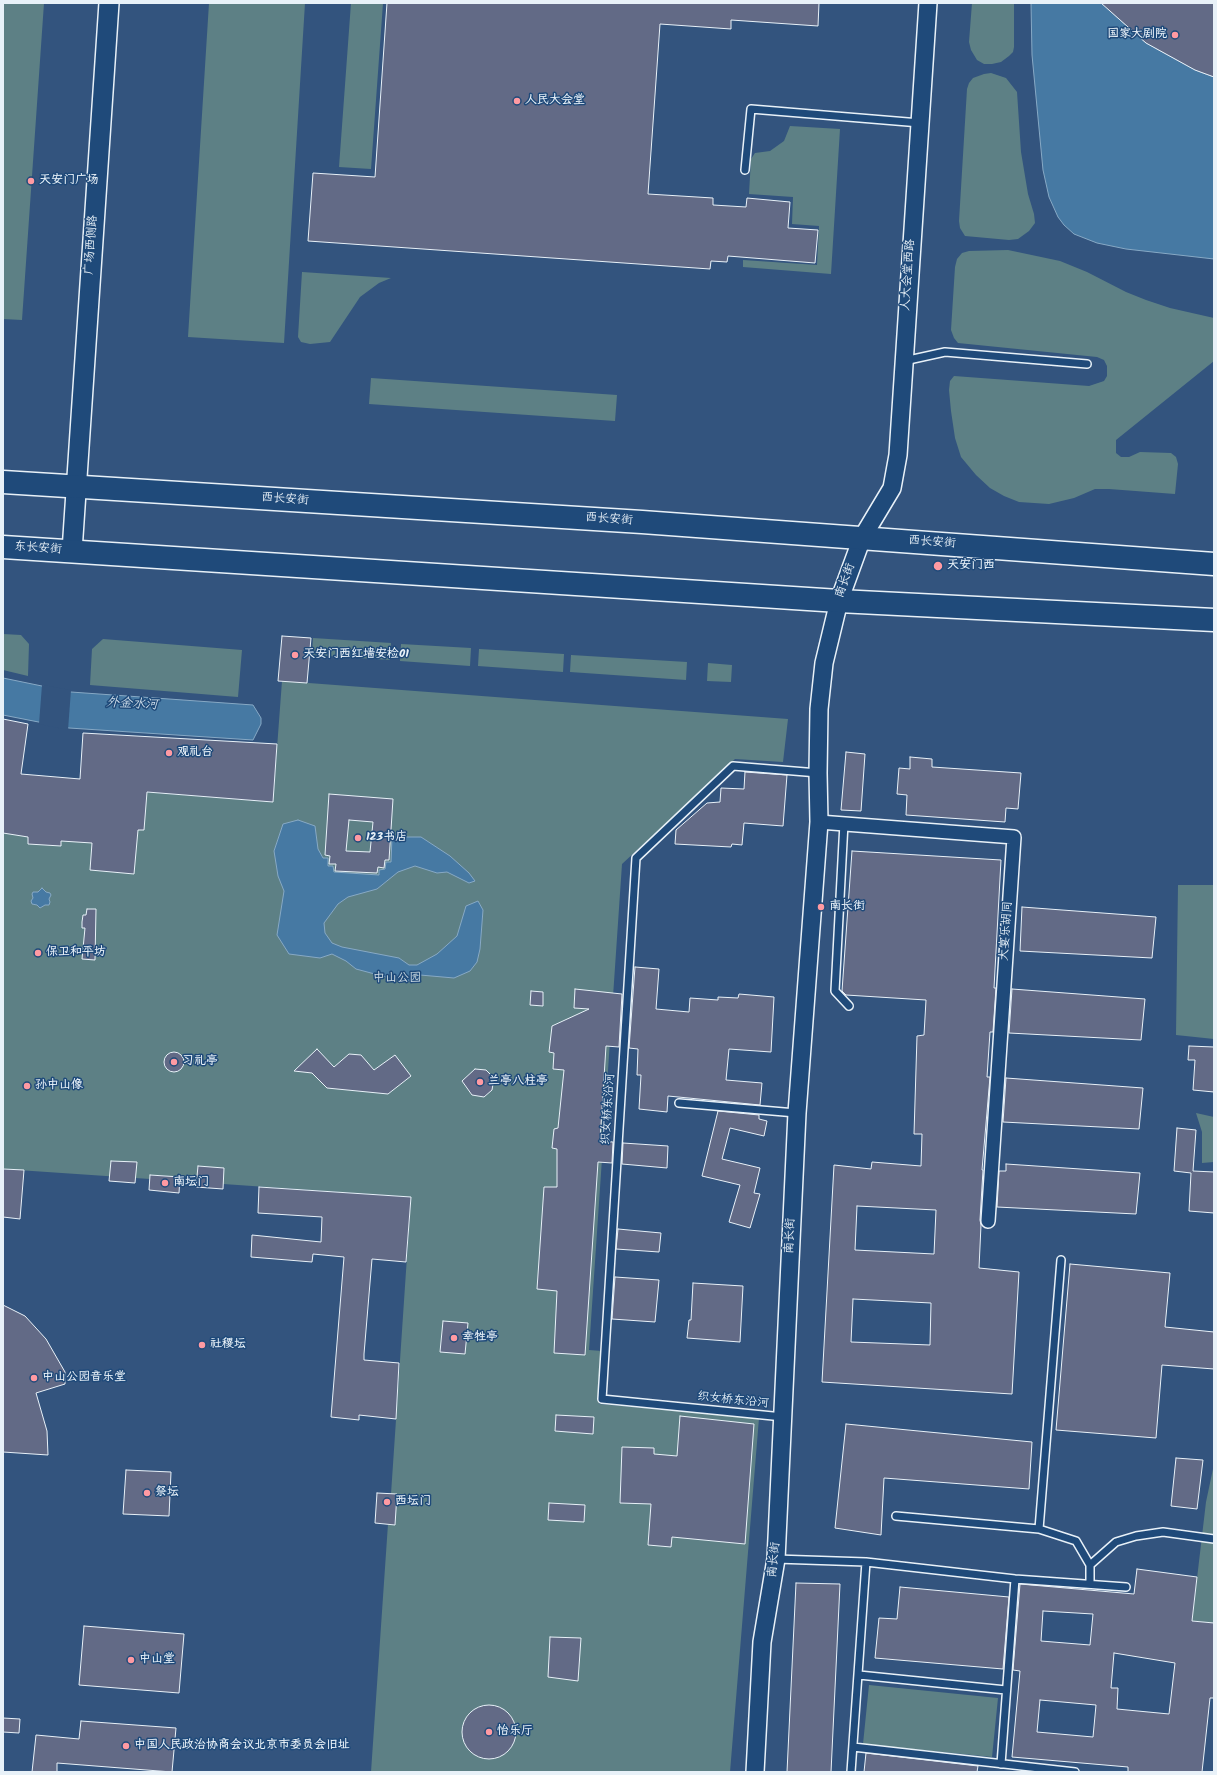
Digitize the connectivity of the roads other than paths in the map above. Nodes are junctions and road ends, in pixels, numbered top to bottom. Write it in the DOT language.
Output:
graph roads {
  1 [pos="108,3"];
  2 [pos="928,3"];
  3 [pos="920,122"];
  4 [pos="745,170"];
  5 [pos="903,361"];
  6 [pos="1087,364"];
  7 [pos="3,482"];
  8 [pos="76,487"];
  9 [pos="862,538"];
  10 [pos="3,547"];
  11 [pos="72,551"];
  12 [pos="1214,564"];
  13 [pos="839,601"];
  14 [pos="1214,620"];
  15 [pos="818,773"];
  16 [pos="819,822"];
  17 [pos="844,824"];
  18 [pos="849,1006"];
  19 [pos="679,1103"];
  20 [pos="796,1112"];
  21 [pos="988,1221"];
  22 [pos="1061,1260"];
  23 [pos="783,1417"];
  24 [pos="896,1516"];
  25 [pos="1039,1530"];
  26 [pos="1214,1539"];
  27 [pos="776,1559"];
  28 [pos="866,1562"];
  29 [pos="1090,1565"];
  30 [pos="1015,1579"];
  31 [pos="1090,1584"];
  32 [pos="1126,1587"];
  33 [pos="859,1675"];
  34 [pos="1006,1690"];
  35 [pos="853,1747"];
  36 [pos="1001,1764"];
  37 [pos="755,1772"];
  38 [pos="851,1772"];
  39 [pos="1075,1772"];
  1 -- 8 [label="main road, 广场西侧路"];
  2 -- 3 [label="street, 人大会堂西路"];
  3 -- 4 [label="lane"];
  3 -- 5 [label="street, 人大会堂西路"];
  5 -- 6 [label="lane"];
  5 -- 9 [label="street, 人大会堂西路"];
  7 -- 8 [label="highway, 西长安街"];
  8 -- 9 [label="highway, 西长安街"];
  8 -- 11 [label="main road, 广场西侧路"];
  9 -- 12 [label="highway, 西长安街"];
  9 -- 13 [label="street, 南长街"];
  10 -- 11 [label="highway, 东长安街"];
  11 -- 13 [label="highway"];
  13 -- 14 [label="highway"];
  13 -- 15 [label="street, 南长街"];
  15 -- 16 [label="street, 南长街"];
  15 -- 23 [label="lane, 织女桥东沿河"];
  16 -- 17 [label="street, 大宴乐胡同"];
  16 -- 20 [label="street, 南长街"];
  17 -- 18 [label="lane"];
  17 -- 21 [label="street, 大宴乐胡同"];
  19 -- 20 [label="lane"];
  20 -- 23 [label="street, 南长街"];
  22 -- 25 [label="lane"];
  23 -- 27 [label="street, 南长街"];
  24 -- 25 [label="lane"];
  25 -- 29 [label="lane"];
  26 -- 29 [label="lane"];
  27 -- 28 [label="lane"];
  27 -- 37 [label="street, 南长街"];
  28 -- 30 [label="lane"];
  28 -- 33 [label="lane"];
  29 -- 31 [label="lane"];
  30 -- 31 [label="lane"];
  30 -- 34 [label="lane"];
  31 -- 32 [label="lane"];
  33 -- 34 [label="lane"];
  33 -- 35 [label="lane"];
  34 -- 36 [label="lane"];
  35 -- 36 [label="lane"];
  35 -- 38 [label="lane"];
  36 -- 39 [label="lane"];
}
